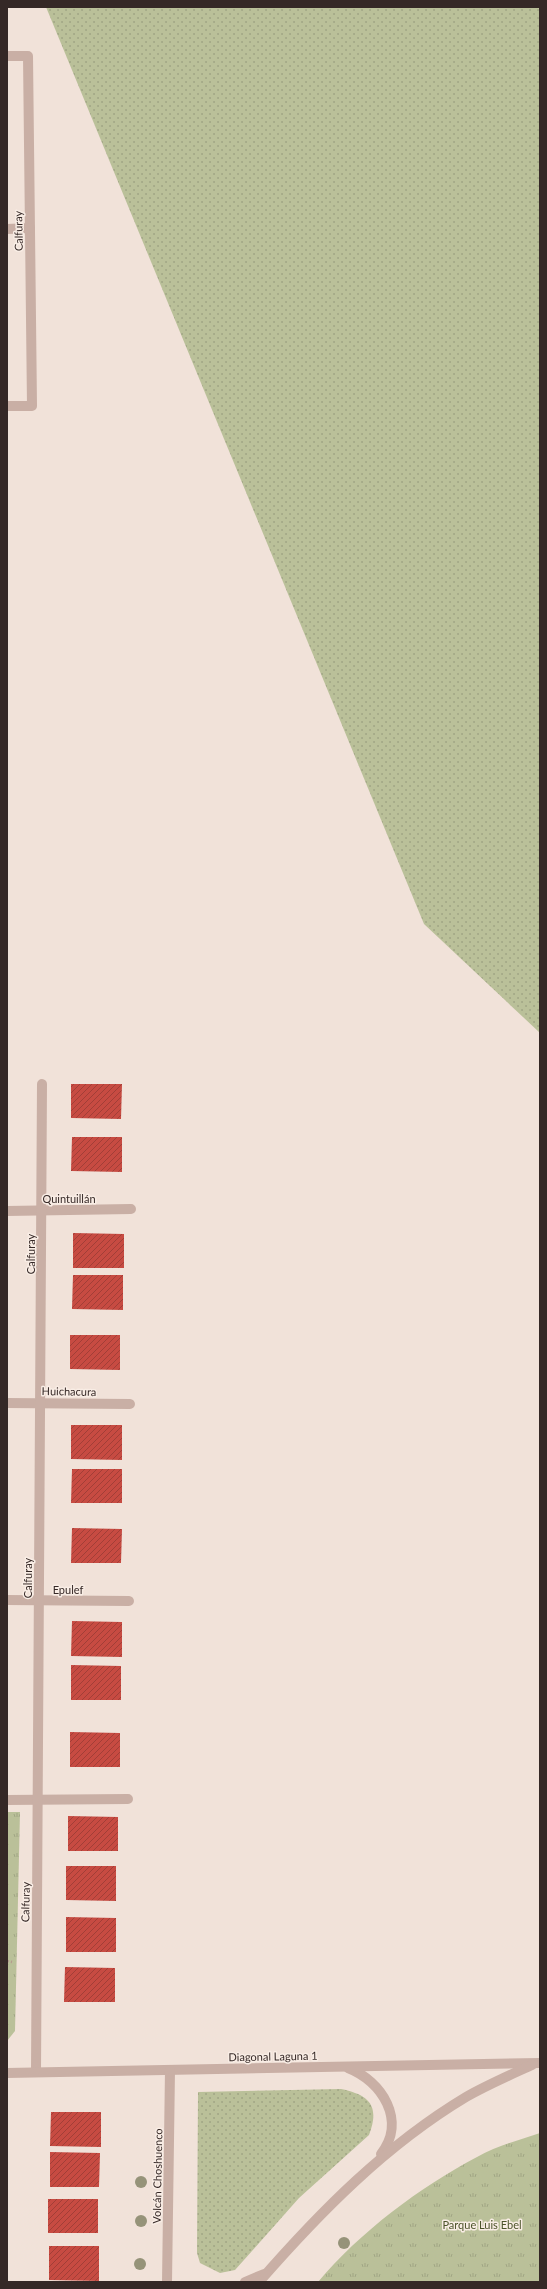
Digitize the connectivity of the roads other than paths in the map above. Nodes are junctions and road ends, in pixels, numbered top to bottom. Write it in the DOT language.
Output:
graph roads {
  1 [pos="7,56"];
  2 [pos="30,228"];
  3 [pos="7,229"];
  4 [pos="7,406"];
  5 [pos="42,1084"];
  6 [pos="131,1209"];
  7 [pos="42,1210"];
  8 [pos="7,1211"];
  9 [pos="7,1402"];
  10 [pos="41,1403"];
  11 [pos="130,1404"];
  12 [pos="7,1600"];
  13 [pos="39,1600"];
  14 [pos="130,1601"];
  15 [pos="128,1799"];
  16 [pos="7,1800"];
  17 [pos="38,1800"];
  18 [pos="538,2063"];
  19 [pos="332,2066"];
  20 [pos="170,2070"];
  21 [pos="36,2072"];
  22 [pos="7,2073"];
  23 [pos="374,2164"];
  24 [pos="266,2274"];
  25 [pos="170,2281"];
  26 [pos="245,2282"];
  27 [pos="259,2282"];
  1 -- 2 [label="street, Calfuray"];
  2 -- 3 [label="street"];
  2 -- 4 [label="street, Calfuray"];
  5 -- 7 [label="street, Calfuray"];
  6 -- 7 [label="street, Quintuillán"];
  7 -- 8 [label="street, Quintuillán"];
  7 -- 10 [label="street, Calfuray"];
  9 -- 10 [label="street, Huichacura"];
  10 -- 11 [label="street, Huichacura"];
  10 -- 13 [label="street, Calfuray"];
  12 -- 13 [label="street, Epulef"];
  13 -- 14 [label="street, Epulef"];
  13 -- 17 [label="street, Calfuray"];
  15 -- 17 [label="street"];
  16 -- 17 [label="street"];
  17 -- 21 [label="street, Calfuray"];
  18 -- 19 [label="street, Diagonal Laguna 1"];
  18 -- 23 [label="street"];
  19 -- 20 [label="street, Diagonal Laguna 1"];
  19 -- 23 [label="street"];
  20 -- 21 [label="street, Diagonal Laguna 1"];
  20 -- 25 [label="street, Volcán Choshuenco"];
  21 -- 22 [label="street, Diagonal Laguna 1"];
  23 -- 24 [label="street"];
  24 -- 26 [label="street"];
  24 -- 27 [label="street"];
}
